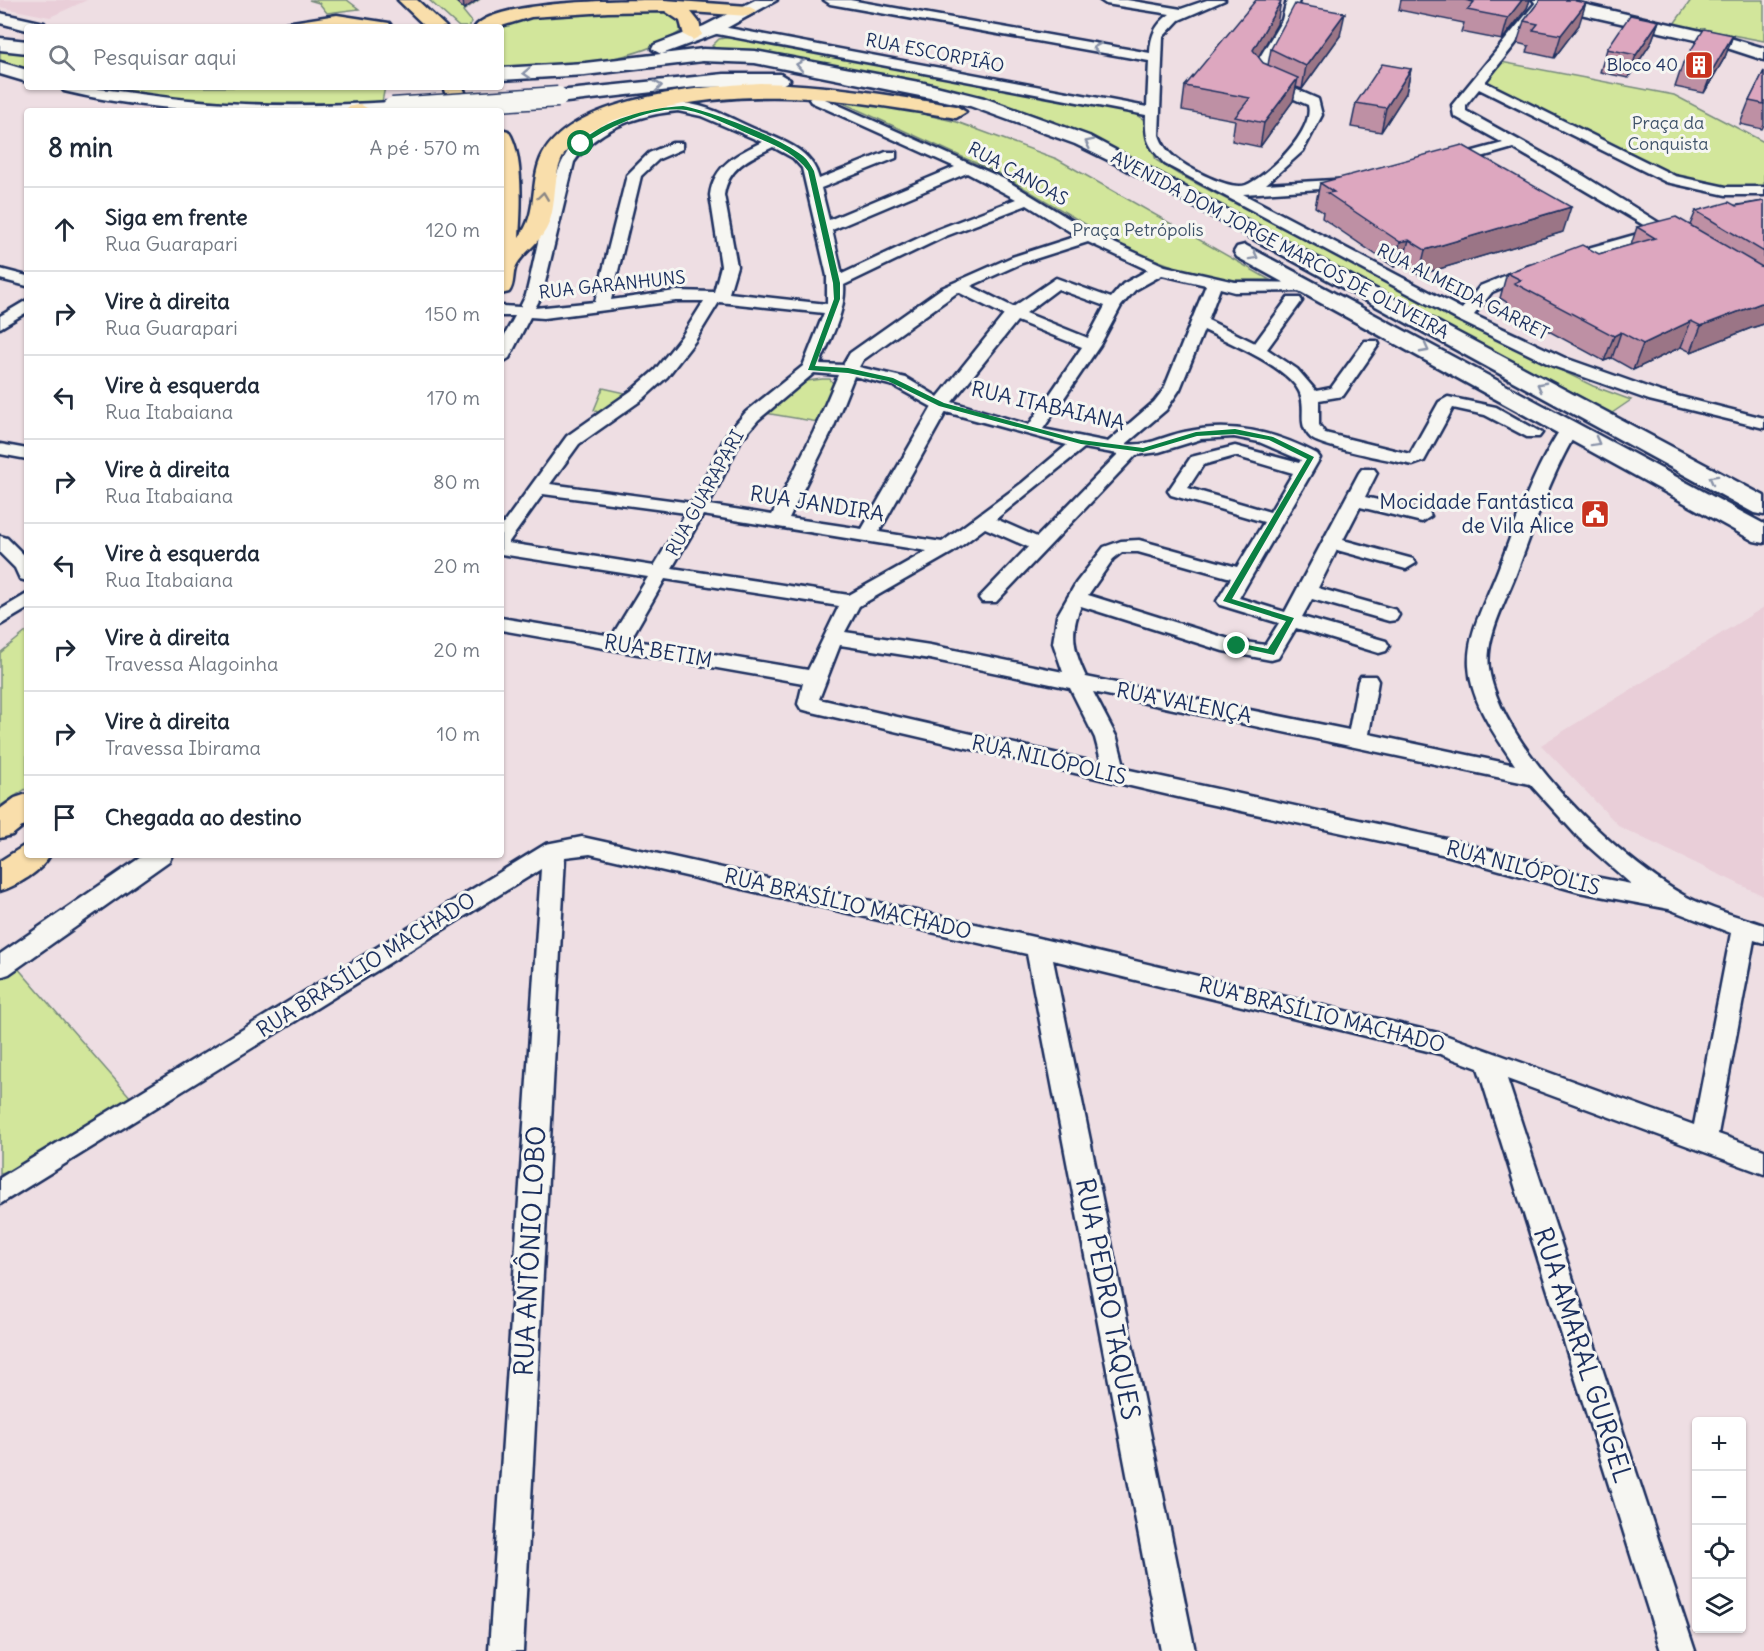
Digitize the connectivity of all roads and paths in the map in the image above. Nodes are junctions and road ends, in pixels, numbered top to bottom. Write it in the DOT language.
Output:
graph roads {
  1 [pos="407,0"];
  2 [pos="768,0"];
  3 [pos="830,0"];
  4 [pos="1106,0"];
  5 [pos="1165,0"];
  6 [pos="1219,0"];
  7 [pos="1293,0"];
  8 [pos="1543,0"];
  9 [pos="650,3"];
  10 [pos="1201,6"];
  11 [pos="748,11"];
  12 [pos="1183,13"];
  13 [pos="0,18"];
  14 [pos="384,18"];
  15 [pos="25,24"];
  16 [pos="313,24"];
  17 [pos="398,24"];
  18 [pos="434,24"];
  19 [pos="488,24"];
  20 [pos="705,31"];
  21 [pos="0,44"];
  22 [pos="24,47"];
  23 [pos="1744,47"];
  24 [pos="1764,48"];
  25 [pos="1764,54"];
  26 [pos="714,55"];
  27 [pos="1155,58"];
  28 [pos="621,65"];
  29 [pos="0,68"];
  30 [pos="504,74"];
  31 [pos="24,75"];
  32 [pos="691,81"];
  33 [pos="1477,83"];
  34 [pos="86,90"];
  35 [pos="454,90"];
  36 [pos="484,90"];
  37 [pos="626,90"];
  38 [pos="816,99"];
  39 [pos="222,108"];
  40 [pos="387,108"];
  41 [pos="461,108"];
  42 [pos="493,108"];
  43 [pos="956,112"];
  44 [pos="1151,112"];
  45 [pos="773,142"];
  46 [pos="1514,144"];
  47 [pos="676,146"];
  48 [pos="504,150"];
  49 [pos="891,155"];
  50 [pos="968,167"];
  51 [pos="1432,167"];
  52 [pos="1119,183"];
  53 [pos="1362,183"];
  54 [pos="813,186"];
  55 [pos="1248,190"];
  56 [pos="1224,191"];
  57 [pos="1764,191"];
  58 [pos="1029,199"];
  59 [pos="824,228"];
  60 [pos="1665,231"];
  61 [pos="1089,237"];
  62 [pos="1224,240"];
  63 [pos="1695,250"];
  64 [pos="506,263"];
  65 [pos="1160,270"];
  66 [pos="504,273"];
  67 [pos="0,274"];
  68 [pos="24,280"];
  69 [pos="836,283"];
  70 [pos="1214,284"];
  71 [pos="958,286"];
  72 [pos="1301,294"];
  73 [pos="717,297"];
  74 [pos="602,304"];
  75 [pos="1114,304"];
  76 [pos="24,307"];
  77 [pos="834,309"];
  78 [pos="504,311"];
  79 [pos="525,312"];
  80 [pos="1014,314"];
  81 [pos="1464,317"];
  82 [pos="1200,322"];
  83 [pos="0,323"];
  84 [pos="1371,344"];
  85 [pos="1092,345"];
  86 [pos="1258,350"];
  87 [pos="504,352"];
  88 [pos="810,368"];
  89 [pos="848,370"];
  90 [pos="1310,397"];
  91 [pos="941,405"];
  92 [pos="1764,423"];
  93 [pos="1570,428"];
  94 [pos="1034,430"];
  95 [pos="1533,433"];
  96 [pos="1081,442"];
  97 [pos="1112,447"];
  98 [pos="1131,450"];
  99 [pos="1304,470"];
  100 [pos="1368,473"];
  101 [pos="539,488"];
  102 [pos="1355,500"];
  103 [pos="1764,507"];
  104 [pos="698,509"];
  105 [pos="1422,516"];
  106 [pos="1275,519"];
  107 [pos="984,521"];
  108 [pos="778,522"];
  109 [pos="868,535"];
  110 [pos="1764,535"];
  111 [pos="504,536"];
  112 [pos="0,542"];
  113 [pos="1332,543"];
  114 [pos="1040,545"];
  115 [pos="504,548"];
  116 [pos="946,549"];
  117 [pos="1406,563"];
  118 [pos="24,566"];
  119 [pos="660,571"];
  120 [pos="1242,575"];
  121 [pos="1307,591"];
  122 [pos="989,598"];
  123 [pos="1076,598"];
  124 [pos="24,602"];
  125 [pos="852,602"];
  126 [pos="1389,615"];
  127 [pos="0,619"];
  128 [pos="1291,620"];
  129 [pos="504,625"];
  130 [pos="832,637"];
  131 [pos="617,644"];
  132 [pos="1379,646"];
  133 [pos="815,678"];
  134 [pos="1368,681"];
  135 [pos="1079,682"];
  136 [pos="1358,737"];
  137 [pos="1116,774"];
  138 [pos="1535,777"];
  139 [pos="24,808"];
  140 [pos="0,826"];
  141 [pos="554,850"];
  142 [pos="29,858"];
  143 [pos="157,858"];
  144 [pos="0,878"];
  145 [pos="1674,901"];
  146 [pos="1754,931"];
  147 [pos="1038,947"];
  148 [pos="0,967"];
  149 [pos="1488,1059"];
  150 [pos="1704,1139"];
  151 [pos="1764,1162"];
  152 [pos="0,1192"];
  153 [pos="506,1651"];
  154 [pos="1178,1651"];
  155 [pos="1678,1651"];
  1 -- 18 [label="highway"];
  2 -- 11 [label="main road"];
  27 -- 3 [label="street, one-way"];
  4 -- 12 [label="street"];
  5 -- 10 [label="street"];
  6 -- 10 [label="street"];
  7 -- 55 [label="street"];
  8 -- 23 [label="main road"];
  8 -- 33 [label="street"];
  9 -- 11 [label="highway"];
  9 -- 19 [label="highway"];
  9 -- 20 [label="highway"];
  10 -- 12 [label="street"];
  11 -- 20 [label="main road"];
  12 -- 27 [label="street"];
  13 -- 15 [label="main road"];
  14 -- 16 [label="highway"];
  14 -- 17 [label="highway"];
  20 -- 26 [label="main road"];
  20 -- 28 [label="main road"];
  20 -- 44 [label="street, RUA ESCORPIÃO"];
  21 -- 22 [label="main road"];
  23 -- 24 [label="street"];
  23 -- 25 [label="main road"];
  26 -- 28 [label="main road, AVENIDA DOM JORGE MARCOS DE OLIVEIRA"];
  26 -- 32 [label="main road"];
  103 -- 26 [label="main road, AVENIDA DOM JORGE MARCOS DE OLIVEIRA, one-way"];
  27 -- 44 [label="street"];
  28 -- 30 [label="main road, AVENIDA DOM JORGE MARCOS DE OLIVEIRA, one-way"];
  28 -- 37 [label="main road"];
  29 -- 31 [label="main road"];
  37 -- 32 [label="main road, AVENIDA DOM JORGE MARCOS DE OLIVEIRA, one-way"];
  32 -- 43 [label="main road, AVENIDA DOM JORGE MARCOS DE OLIVEIRA"];
  33 -- 46 [label="street"];
  33 -- 57 [label="street"];
  34 -- 39 [label="main road"];
  35 -- 41 [label="highway"];
  36 -- 42 [label="highway"];
  37 -- 40 [label="main road, AVENIDA DOM JORGE MARCOS DE OLIVEIRA, bridge"];
  38 -- 50 [label="street, RUA CANOAS"];
  43 -- 52 [label="main road, AVENIDA DOM JORGE MARCOS DE OLIVEIRA"];
  64 -- 43 [label="highway, one-way"];
  44 -- 56 [label="street, RUA ALMEIDA GARRET"];
  45 -- 54 [label="street, RUA GUARAPARI"];
  45 -- 73 [label="street"];
  45 -- 79 [label="street, RUA GUARAPARI"];
  46 -- 51 [label="street"];
  46 -- 60 [label="street"];
  47 -- 74 [label="street"];
  48 -- 64 [label="highway"];
  49 -- 54 [label="street"];
  50 -- 58 [label="street, RUA CANOAS"];
  50 -- 59 [label="street"];
  53 -- 55 [label="street"];
  54 -- 59 [label="street, RUA GUARAPARI"];
  55 -- 56 [label="street"];
  56 -- 81 [label="street, RUA ALMEIDA GARRET"];
  58 -- 61 [label="street, RUA CANOAS"];
  58 -- 69 [label="street"];
  59 -- 69 [label="street, RUA GUARAPARI"];
  60 -- 63 [label="street"];
  60 -- 81 [label="street"];
  61 -- 65 [label="street, RUA CANOAS"];
  61 -- 71 [label="street"];
  62 -- 72 [label="main road, AVENIDA DOM JORGE MARCOS DE OLIVEIRA, one-way"];
  64 -- 66 [label="highway"];
  65 -- 70 [label="street, RUA CANOAS"];
  65 -- 75 [label="street"];
  67 -- 68 [label="street"];
  69 -- 77 [label="street, RUA GUARAPARI"];
  70 -- 72 [label="street, RUA CANOAS"];
  70 -- 82 [label="street"];
  71 -- 80 [label="street"];
  71 -- 89 [label="street"];
  72 -- 86 [label="street"];
  72 -- 93 [label="main road, AVENIDA DOM JORGE MARCOS DE OLIVEIRA, one-way"];
  73 -- 74 [label="street, RUA GARANHUNS"];
  73 -- 77 [label="street, RUA GARANHUNS"];
  73 -- 101 [label="street"];
  74 -- 79 [label="street, RUA GARANHUNS"];
  75 -- 80 [label="street"];
  75 -- 85 [label="street"];
  76 -- 83 [label="street"];
  77 -- 88 [label="street, RUA GUARAPARI"];
  78 -- 79 [label="street, RUA GARANHUNS"];
  79 -- 87 [label="street, RUA GUARAPARI"];
  80 -- 85 [label="street"];
  80 -- 91 [label="street"];
  81 -- 92 [label="street, RUA ALMEIDA GARRET"];
  82 -- 86 [label="street"];
  82 -- 97 [label="street"];
  84 -- 90 [label="street"];
  85 -- 94 [label="street"];
  86 -- 90 [label="street"];
  88 -- 89 [label="street, RUA ITABAIANA"];
  88 -- 104 [label="street, RUA GUARAPARI"];
  89 -- 91 [label="street, RUA ITABAIANA"];
  89 -- 108 [label="street"];
  90 -- 95 [label="street"];
  91 -- 94 [label="street, RUA ITABAIANA"];
  91 -- 109 [label="street"];
  93 -- 110 [label="main road, AVENIDA DOM JORGE MARCOS DE OLIVEIRA, one-way"];
  93 -- 138 [label="street"];
  94 -- 96 [label="street, RUA ITABAIANA"];
  96 -- 97 [label="street, RUA ITABAIANA"];
  96 -- 107 [label="street, RUA NILÓPOLIS"];
  97 -- 98 [label="street, RUA ITABAIANA"];
  98 -- 99 [label="street, RUA ITABAIANA"];
  98 -- 114 [label="street"];
  99 -- 106 [label="street"];
  99 -- 106 [label="street"];
  100 -- 102 [label="street"];
  101 -- 104 [label="street, RUA JANDIRA"];
  101 -- 111 [label="street"];
  102 -- 105 [label="street"];
  102 -- 113 [label="street"];
  104 -- 108 [label="street, RUA JANDIRA"];
  104 -- 119 [label="street, RUA GUARAPARI"];
  106 -- 120 [label="street"];
  107 -- 114 [label="street"];
  107 -- 116 [label="street, RUA NILÓPOLIS"];
  108 -- 109 [label="street, RUA JANDIRA"];
  109 -- 116 [label="street, RUA JANDIRA"];
  112 -- 118 [label="street"];
  113 -- 117 [label="street"];
  113 -- 121 [label="street"];
  114 -- 122 [label="street"];
  115 -- 119 [label="street"];
  116 -- 125 [label="street, RUA NILÓPOLIS"];
  119 -- 125 [label="street"];
  119 -- 131 [label="street, RUA GUARAPARI"];
  120 -- 123 [label="street"];
  120 -- 128 [label="street"];
  121 -- 126 [label="street"];
  121 -- 128 [label="street"];
  123 -- 128 [label="street"];
  123 -- 135 [label="street"];
  124 -- 127 [label="street"];
  125 -- 130 [label="street, RUA NILÓPOLIS"];
  128 -- 132 [label="street"];
  129 -- 131 [label="street, RUA BETIM"];
  130 -- 133 [label="street, RUA NILÓPOLIS"];
  130 -- 135 [label="street, RUA VALENÇA"];
  131 -- 133 [label="street, RUA BETIM"];
  133 -- 137 [label="street, RUA NILÓPOLIS"];
  134 -- 136 [label="street"];
  135 -- 136 [label="street, RUA VALENÇA"];
  135 -- 137 [label="street"];
  136 -- 138 [label="street, RUA VALENÇA"];
  137 -- 145 [label="street, RUA NILÓPOLIS"];
  138 -- 145 [label="street"];
  139 -- 140 [label="highway"];
  141 -- 147 [label="street, RUA BRASÍLIO MACHADO"];
  141 -- 152 [label="street, RUA BRASÍLIO MACHADO"];
  141 -- 153 [label="street, RUA ANTÔNIO LOBO"];
  142 -- 144 [label="highway"];
  143 -- 148 [label="street"];
  145 -- 146 [label="street"];
  146 -- 150 [label="street"];
  147 -- 149 [label="street, RUA BRASÍLIO MACHADO"];
  147 -- 154 [label="street, RUA PEDRO TAQUES"];
  149 -- 150 [label="street, RUA BRASÍLIO MACHADO"];
  149 -- 155 [label="street, RUA AMARAL GURGEL"];
  150 -- 151 [label="street, RUA BRASÍLIO MACHADO"];
}
